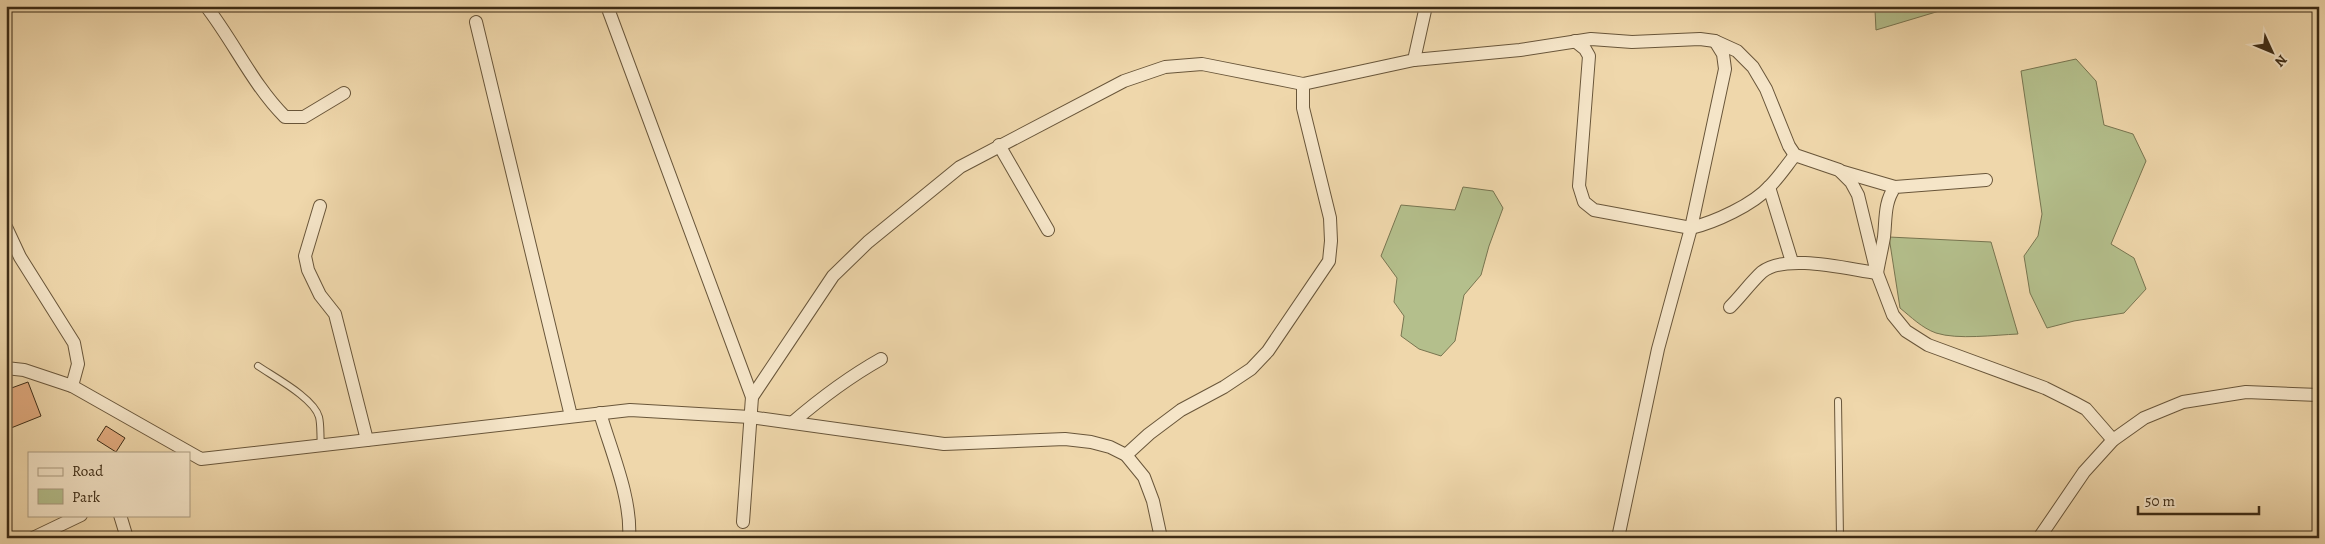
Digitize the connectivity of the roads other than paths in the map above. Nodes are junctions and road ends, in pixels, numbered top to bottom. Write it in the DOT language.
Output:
graph roads {
  1 [pos="206,6"];
  2 [pos="607,6"];
  3 [pos="1426,6"];
  4 [pos="476,22"];
  5 [pos="1575,41"];
  6 [pos="1715,41"];
  7 [pos="1414,60"];
  8 [pos="1302,84"];
  9 [pos="344,93"];
  10 [pos="998,145"];
  11 [pos="1795,155"];
  12 [pos="1839,170"];
  13 [pos="1986,180"];
  14 [pos="1895,187"];
  15 [pos="1770,188"];
  16 [pos="320,206"];
  17 [pos="6,227"];
  18 [pos="1691,228"];
  19 [pos="1048,230"];
  20 [pos="1792,262"];
  21 [pos="1876,273"];
  22 [pos="1730,307"];
  23 [pos="881,359"];
  24 [pos="258,366"];
  25 [pos="6,368"];
  26 [pos="72,386"];
  27 [pos="2319,395"];
  28 [pos="752,397"];
  29 [pos="1838,401"];
  30 [pos="600,413"];
  31 [pos="571,416"];
  32 [pos="750,417"];
  33 [pos="793,422"];
  34 [pos="368,440"];
  35 [pos="2113,440"];
  36 [pos="321,445"];
  37 [pos="179,452"];
  38 [pos="1126,455"];
  39 [pos="195,462"];
  40 [pos="79,516"];
  41 [pos="120,516"];
  42 [pos="743,522"];
  43 [pos="33,538"];
  44 [pos="127,538"];
  45 [pos="628,538"];
  46 [pos="1161,538"];
  47 [pos="1618,538"];
  48 [pos="1840,538"];
  49 [pos="2040,538"];
  1 -- 9 [label="street"];
  2 -- 28 [label="street"];
  3 -- 7 [label="street"];
  4 -- 31 [label="street"];
  5 -- 6 [label="street"];
  5 -- 7 [label="street"];
  5 -- 18 [label="street"];
  6 -- 11 [label="street"];
  6 -- 18 [label="street"];
  7 -- 8 [label="street"];
  8 -- 10 [label="street"];
  8 -- 38 [label="street"];
  10 -- 19 [label="street"];
  10 -- 28 [label="street"];
  11 -- 12 [label="street"];
  11 -- 15 [label="street"];
  12 -- 14 [label="street"];
  12 -- 21 [label="street"];
  13 -- 14 [label="street"];
  14 -- 21 [label="street"];
  15 -- 18 [label="street"];
  15 -- 20 [label="street"];
  16 -- 34 [label="street"];
  17 -- 26 [label="street"];
  18 -- 47 [label="street"];
  20 -- 21 [label="street"];
  20 -- 22 [label="street"];
  21 -- 35 [label="street"];
  23 -- 33 [label="street"];
  24 -- 36 [label="lane"];
  25 -- 26 [label="street"];
  26 -- 37 [label="street"];
  27 -- 35 [label="street"];
  28 -- 32 [label="street"];
  29 -- 48 [label="lane"];
  30 -- 31 [label="street"];
  30 -- 32 [label="street"];
  30 -- 45 [label="street"];
  31 -- 34 [label="street"];
  32 -- 33 [label="street"];
  32 -- 42 [label="street"];
  33 -- 38 [label="street"];
  34 -- 36 [label="street"];
  35 -- 49 [label="street"];
  36 -- 39 [label="street"];
  38 -- 46 [label="street"];
  40 -- 43 [label="street"];
  41 -- 44 [label="street"];
}
